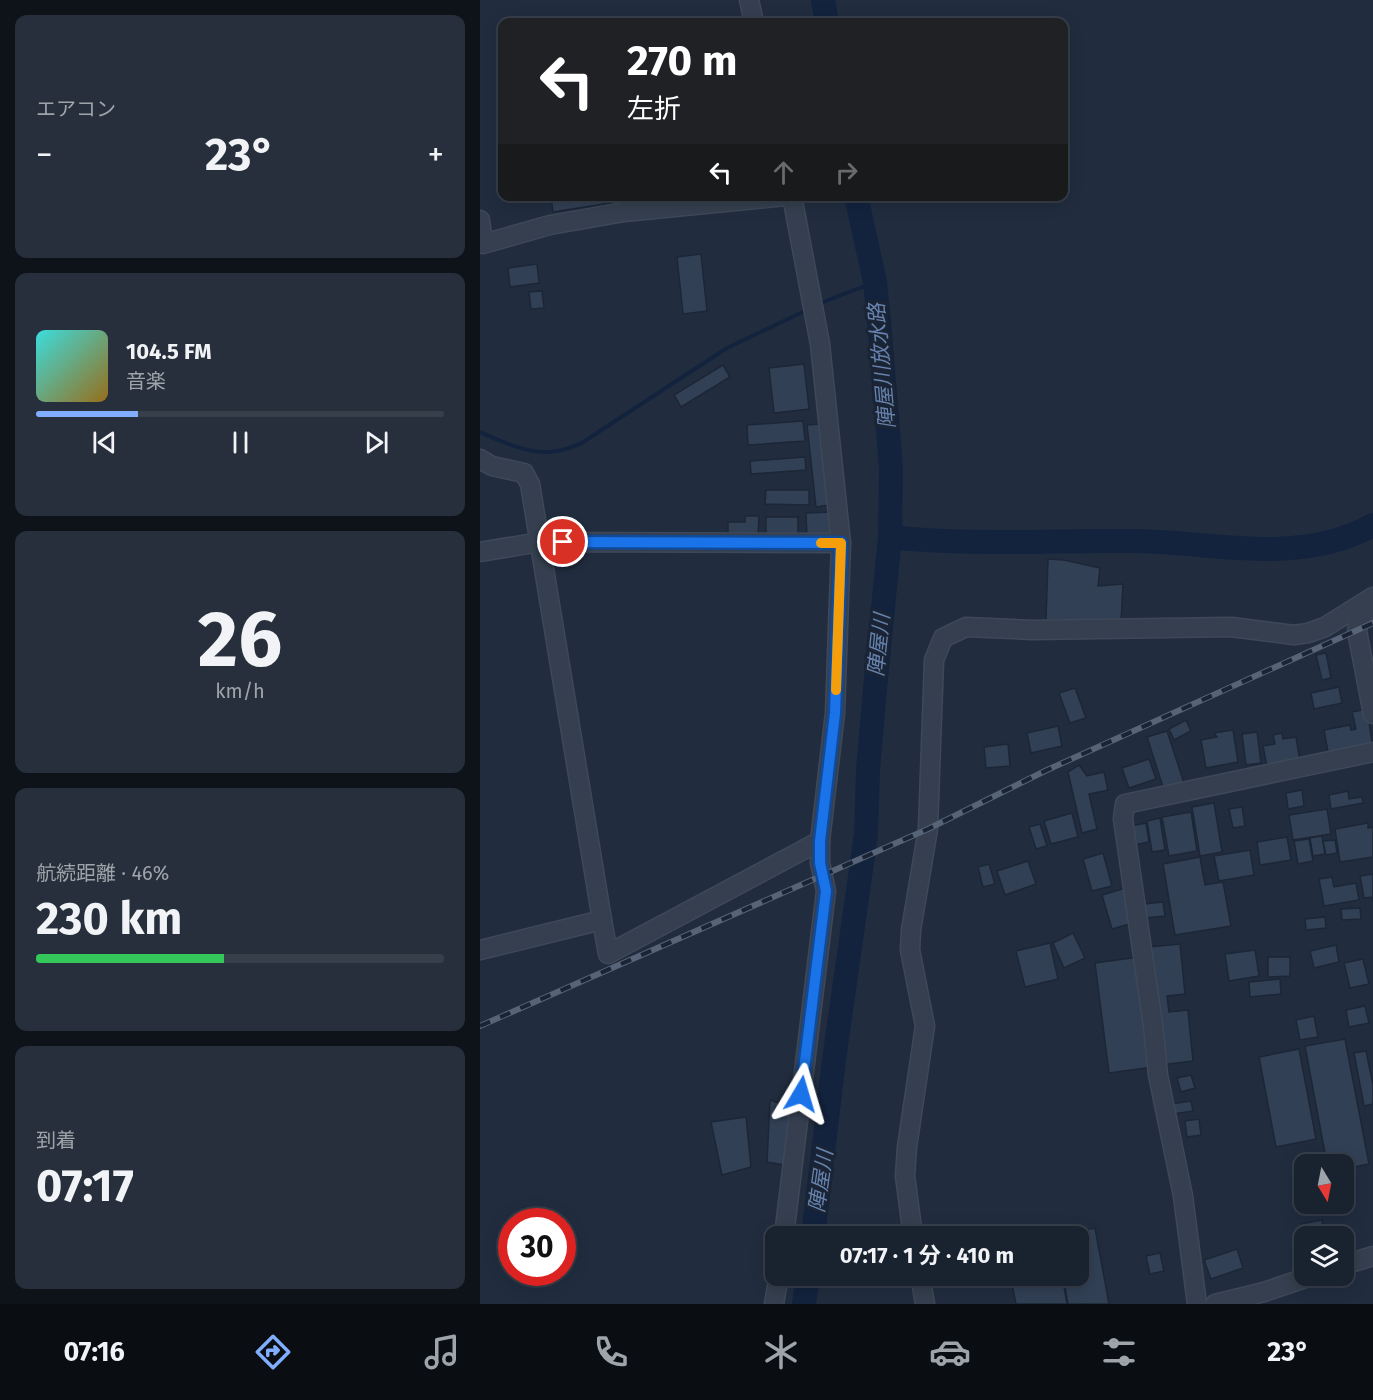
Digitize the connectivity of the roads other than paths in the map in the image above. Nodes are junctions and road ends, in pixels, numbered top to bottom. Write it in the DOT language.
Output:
graph roads {
  1 [pos="749,0"];
  2 [pos="753,18"];
  3 [pos="735,201"];
  4 [pos="793,201"];
  5 [pos="480,219"];
  6 [pos="480,459"];
  7 [pos="540,542"];
  8 [pos="841,543"];
  9 [pos="480,552"];
  10 [pos="1373,598"];
  11 [pos="1373,714"];
  12 [pos="1373,752"];
  13 [pos="820,841"];
  14 [pos="602,920"];
  15 [pos="480,950"];
  16 [pos="785,1226"];
  17 [pos="912,1226"];
  18 [pos="1373,1256"];
  19 [pos="1354,1262"];
  20 [pos="1294,1282"];
  21 [pos="777,1286"];
  22 [pos="922,1286"];
  23 [pos="774,1304"];
  24 [pos="925,1304"];
  25 [pos="1197,1304"];
  26 [pos="1215,1304"];
  1 -- 2 [label="street"];
  3 -- 5 [label="street"];
  4 -- 8 [label="street"];
  6 -- 7 [label="street"];
  7 -- 8 [label="street"];
  7 -- 9 [label="street"];
  7 -- 14 [label="street"];
  8 -- 13 [label="street"];
  10 -- 11 [label="street"];
  10 -- 17 [label="street"];
  12 -- 25 [label="street"];
  13 -- 14 [label="street"];
  13 -- 16 [label="street"];
  14 -- 15 [label="street"];
  18 -- 19 [label="street"];
  20 -- 26 [label="street"];
  21 -- 23 [label="street"];
  22 -- 24 [label="street"];
}
